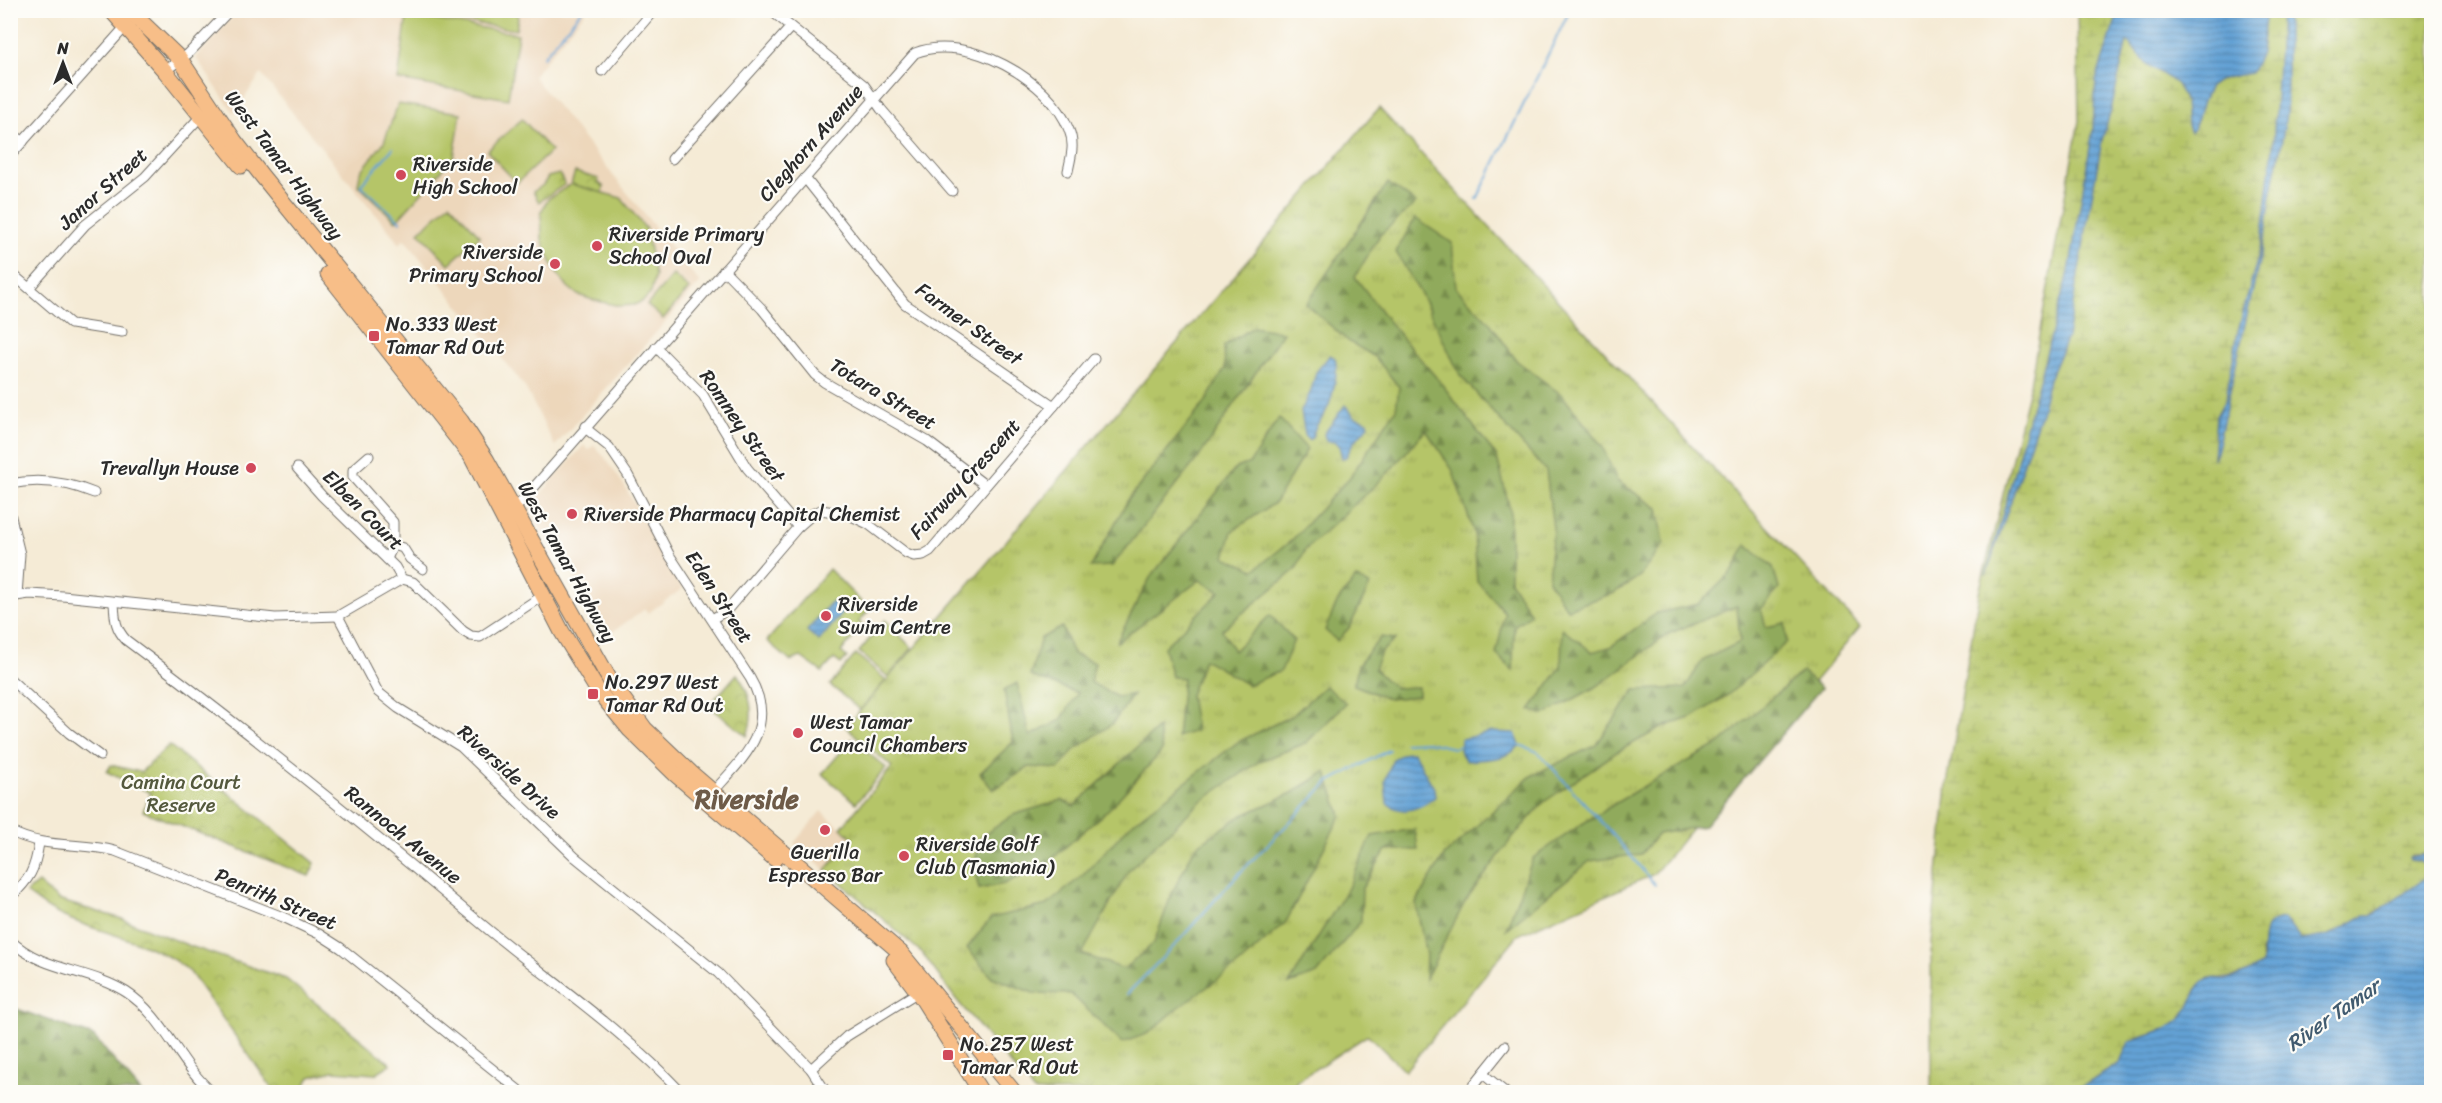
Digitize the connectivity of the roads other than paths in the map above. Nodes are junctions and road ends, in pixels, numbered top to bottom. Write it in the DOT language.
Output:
graph roads {
  1 [pos="111,10"];
  2 [pos="129,10"];
  3 [pos="230,10"];
  4 [pos="654,10"];
  5 [pos="770,10"];
  6 [pos="126,26"];
  7 [pos="790,28"];
  8 [pos="180,59"];
  9 [pos="165,71"];
  10 [pos="602,71"];
  11 [pos="873,99"];
  12 [pos="201,116"];
  13 [pos="10,131"];
  14 [pos="23,142"];
  15 [pos="10,156"];
  16 [pos="672,159"];
  17 [pos="1068,171"];
  18 [pos="805,178"];
  19 [pos="952,190"];
  20 [pos="724,270"];
  21 [pos="10,272"];
  22 [pos="29,288"];
  23 [pos="122,332"];
  24 [pos="656,347"];
  25 [pos="1094,359"];
  26 [pos="1054,406"];
  27 [pos="586,426"];
  28 [pos="369,456"];
  29 [pos="297,468"];
  30 [pos="10,484"];
  31 [pos="986,485"];
  32 [pos="94,493"];
  33 [pos="514,510"];
  34 [pos="10,513"];
  35 [pos="798,526"];
  36 [pos="393,545"];
  37 [pos="387,559"];
  38 [pos="423,568"];
  39 [pos="402,579"];
  40 [pos="557,585"];
  41 [pos="14,596"];
  42 [pos="542,596"];
  43 [pos="114,603"];
  44 [pos="338,616"];
  45 [pos="712,619"];
  46 [pos="10,679"];
  47 [pos="100,756"];
  48 [pos="713,792"];
  49 [pos="10,831"];
  50 [pos="39,843"];
  51 [pos="10,898"];
  52 [pos="10,940"];
  53 [pos="918,992"];
  54 [pos="1505,1046"];
  55 [pos="811,1070"];
  56 [pos="1483,1074"];
  57 [pos="212,1092"];
  58 [pos="521,1092"];
  59 [pos="681,1092"];
  60 [pos="826,1092"];
  61 [pos="981,1092"];
  62 [pos="1014,1092"];
  63 [pos="1468,1092"];
  64 [pos="1505,1092"];
  1 -- 6 [label="highway, West Tamar Highway"];
  2 -- 8 [label="highway, West Tamar Highway"];
  3 -- 8 [label="street"];
  4 -- 10 [label="street"];
  5 -- 7 [label="street"];
  6 -- 9 [label="highway, West Tamar Highway"];
  6 -- 14 [label="street"];
  7 -- 11 [label="street"];
  7 -- 16 [label="street"];
  8 -- 9 [label="street"];
  8 -- 33 [label="highway, West Tamar Highway"];
  9 -- 12 [label="highway, West Tamar Highway"];
  11 -- 17 [label="street, Cleghorn Avenue"];
  11 -- 18 [label="street, Cleghorn Avenue"];
  11 -- 19 [label="street"];
  12 -- 22 [label="street, Janor Street"];
  12 -- 42 [label="highway, West Tamar Highway"];
  13 -- 14 [label="street"];
  14 -- 15 [label="street"];
  18 -- 20 [label="street, Cleghorn Avenue"];
  18 -- 26 [label="street, Farmer Street"];
  20 -- 24 [label="street, Cleghorn Avenue"];
  20 -- 31 [label="street, Totara Street"];
  21 -- 22 [label="street"];
  22 -- 23 [label="street"];
  24 -- 27 [label="street, Cleghorn Avenue"];
  24 -- 35 [label="street, Romney Street"];
  25 -- 26 [label="street, Fairway Crescent"];
  26 -- 31 [label="street, Fairway Crescent"];
  27 -- 33 [label="street, Cleghorn Avenue"];
  27 -- 45 [label="street, Eden Street"];
  28 -- 36 [label="street"];
  29 -- 37 [label="street, Elben Court"];
  30 -- 32 [label="street"];
  31 -- 35 [label="street, Fairway Crescent"];
  33 -- 40 [label="highway, West Tamar Highway"];
  34 -- 41 [label="street"];
  35 -- 45 [label="street, Fairway Crescent"];
  36 -- 37 [label="street"];
  36 -- 38 [label="street"];
  37 -- 39 [label="street, Elben Court"];
  39 -- 42 [label="street"];
  39 -- 44 [label="street"];
  40 -- 42 [label="highway"];
  40 -- 48 [label="highway, West Tamar Highway"];
  41 -- 43 [label="street"];
  42 -- 53 [label="highway, West Tamar Highway"];
  43 -- 44 [label="street"];
  43 -- 59 [label="street, Rannoch Avenue"];
  44 -- 55 [label="street, Riverside Drive"];
  45 -- 48 [label="street, Eden Street"];
  46 -- 47 [label="street"];
  48 -- 62 [label="highway, West Tamar Highway"];
  49 -- 50 [label="street, Penrith Street"];
  50 -- 51 [label="street"];
  50 -- 58 [label="street, Penrith Street"];
  52 -- 57 [label="street"];
  53 -- 55 [label="street"];
  53 -- 61 [label="highway, West Tamar Highway"];
  54 -- 56 [label="street"];
  55 -- 60 [label="street, Riverside Drive"];
  56 -- 63 [label="street"];
  56 -- 64 [label="street"];
}
